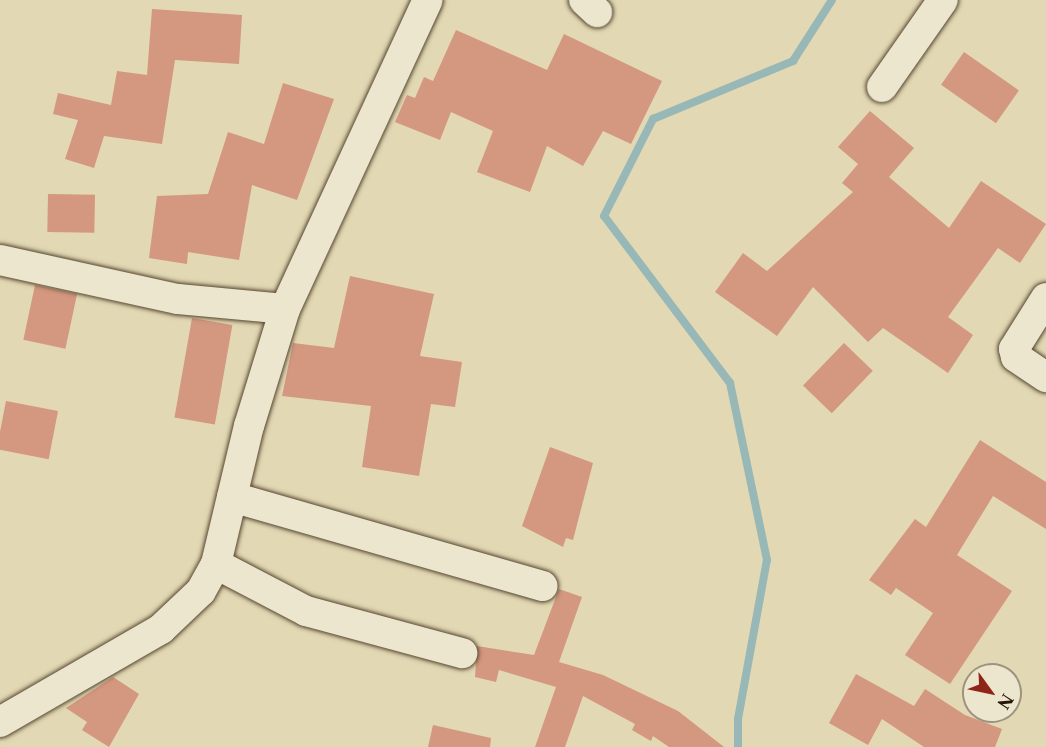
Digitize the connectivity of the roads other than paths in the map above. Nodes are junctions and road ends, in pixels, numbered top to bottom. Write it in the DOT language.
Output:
graph roads {
  1 [pos="428,0"];
  2 [pos="943,0"];
  3 [pos="882,87"];
  4 [pos="0,260"];
  5 [pos="1046,298"];
  6 [pos="285,309"];
  7 [pos="1046,377"];
  8 [pos="232,497"];
  9 [pos="216,564"];
  10 [pos="542,586"];
  11 [pos="462,653"];
  12 [pos="0,722"];
  1 -- 6 [label="street"];
  2 -- 3 [label="street"];
  4 -- 6 [label="street"];
  5 -- 7 [label="street"];
  6 -- 8 [label="street"];
  8 -- 9 [label="street"];
  8 -- 10 [label="street"];
  9 -- 11 [label="street"];
  9 -- 12 [label="street"];
}
